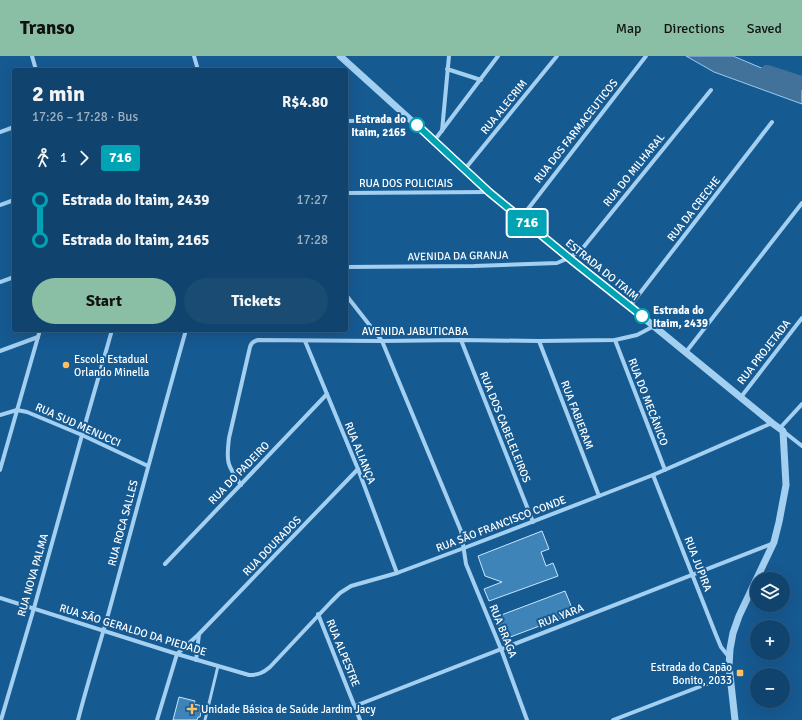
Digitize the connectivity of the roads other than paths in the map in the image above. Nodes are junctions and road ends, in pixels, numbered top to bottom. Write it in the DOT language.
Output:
graph roads {
  1 [pos="32,56"];
  2 [pos="194,56"];
  3 [pos="340,56"];
  4 [pos="449,56"];
  5 [pos="498,56"];
  6 [pos="557,56"];
  7 [pos="646,56"];
  8 [pos="35,68"];
  9 [pos="197,68"];
  10 [pos="447,69"];
  11 [pos="481,80"];
  12 [pos="711,90"];
  13 [pos="411,120"];
  14 [pos="348,121"];
  15 [pos="772,122"];
  16 [pos="12,128"];
  17 [pos="0,132"];
  18 [pos="442,132"];
  19 [pos="434,140"];
  20 [pos="465,169"];
  21 [pos="489,192"];
  22 [pos="348,193"];
  23 [pos="12,201"];
  24 [pos="802,204"];
  25 [pos="0,205"];
  26 [pos="521,218"];
  27 [pos="569,258"];
  28 [pos="348,267"];
  29 [pos="12,278"];
  30 [pos="0,282"];
  31 [pos="348,298"];
  32 [pos="630,306"];
  33 [pos="802,318"];
  34 [pos="654,326"];
  35 [pos="39,332"];
  36 [pos="111,332"];
  37 [pos="185,332"];
  38 [pos="38,337"];
  39 [pos="305,340"];
  40 [pos="461,340"];
  41 [pos="615,340"];
  42 [pos="382,341"];
  43 [pos="539,341"];
  44 [pos="0,351"];
  45 [pos="686,352"];
  46 [pos="327,394"];
  47 [pos="740,397"];
  48 [pos="802,404"];
  49 [pos="17,410"];
  50 [pos="0,415"];
  51 [pos="772,423"];
  52 [pos="781,429"];
  53 [pos="82,434"];
  54 [pos="802,446"];
  55 [pos="148,466"];
  56 [pos="0,470"];
  57 [pos="358,470"];
  58 [pos="665,470"];
  59 [pos="653,475"];
  60 [pos="241,485"];
  61 [pos="599,496"];
  62 [pos="533,522"];
  63 [pos="774,542"];
  64 [pos="464,548"];
  65 [pos="165,564"];
  66 [pos="397,573"];
  67 [pos="693,574"];
  68 [pos="0,598"];
  69 [pos="34,608"];
  70 [pos="318,614"];
  71 [pos="103,631"];
  72 [pos="199,634"];
  73 [pos="500,649"];
  74 [pos="177,654"];
  75 [pos="729,657"];
  76 [pos="196,660"];
  77 [pos="218,666"];
  78 [pos="261,674"];
  79 [pos="730,675"];
  80 [pos="355,706"];
  81 [pos="1,720"];
  82 [pos="78,720"];
  83 [pos="157,720"];
  84 [pos="205,720"];
  85 [pos="360,720"];
  86 [pos="527,720"];
  87 [pos="613,720"];
  88 [pos="735,720"];
  1 -- 8 [label="street"];
  2 -- 9 [label="street"];
  3 -- 13 [label="street, ESTRADA DO ITAIM"];
  4 -- 10 [label="street"];
  5 -- 11 [label="street"];
  6 -- 20 [label="street, RUA ALECRIM"];
  7 -- 26 [label="street, RUA DOS FARMACEUTICOS"];
  10 -- 11 [label="street"];
  10 -- 18 [label="street"];
  11 -- 18 [label="street"];
  12 -- 27 [label="street, RUA DO MILHARAL"];
  13 -- 14 [label="street"];
  13 -- 19 [label="street, ESTRADA DO ITAIM"];
  15 -- 32 [label="street, RUA DA CRECHE"];
  16 -- 17 [label="street"];
  18 -- 19 [label="street"];
  19 -- 20 [label="street, ESTRADA DO ITAIM"];
  20 -- 21 [label="street, ESTRADA DO ITAIM"];
  21 -- 22 [label="street, RUA DOS POLICIAIS"];
  21 -- 26 [label="street, ESTRADA DO ITAIM"];
  23 -- 25 [label="street"];
  24 -- 45 [label="street"];
  26 -- 27 [label="street, ESTRADA DO ITAIM"];
  27 -- 28 [label="street, AVENIDA DA GRANJA"];
  27 -- 32 [label="street, ESTRADA DO ITAIM"];
  29 -- 30 [label="street"];
  31 -- 42 [label="street"];
  32 -- 34 [label="street, ESTRADA DO ITAIM"];
  33 -- 47 [label="street, RUA PROJETADA"];
  34 -- 41 [label="street, AVENIDA JABUTICABA"];
  34 -- 45 [label="street, ESTRADA DO ITAIM"];
  35 -- 38 [label="street"];
  36 -- 53 [label="street, RUA NOVA PALMA"];
  37 -- 55 [label="street, RUA ROCA SALLES"];
  38 -- 44 [label="street"];
  38 -- 49 [label="street"];
  39 -- 42 [label="street, AVENIDA JABUTICABA"];
  39 -- 46 [label="street, RUA ALIANÇA"];
  39 -- 60 [label="street, AVENIDA JABUTICABA"];
  40 -- 42 [label="street, AVENIDA JABUTICABA"];
  40 -- 43 [label="street, AVENIDA JABUTICABA"];
  40 -- 62 [label="street, RUA DOS CABELELEIROS"];
  41 -- 43 [label="street, AVENIDA JABUTICABA"];
  41 -- 58 [label="street, RUA DO MECÂNICO"];
  42 -- 64 [label="street"];
  43 -- 61 [label="street, RUA FABIERAM"];
  45 -- 47 [label="street, ESTRADA DO ITAIM"];
  46 -- 57 [label="street, RUA ALIANÇA"];
  46 -- 60 [label="street, RUA DO PADEIRO"];
  47 -- 51 [label="street, ESTRADA DO ITAIM"];
  48 -- 52 [label="street"];
  49 -- 50 [label="street, RUA SUD MENUCCI"];
  49 -- 53 [label="street, RUA SUD MENUCCI"];
  49 -- 56 [label="street"];
  51 -- 52 [label="street, ESTRADA DO ITAIM"];
  51 -- 58 [label="street, RUA SÃO FRANCISCO CONDE"];
  52 -- 54 [label="street, ESTRADA DO ITAIM"];
  52 -- 63 [label="street"];
  53 -- 55 [label="street, RUA SUD MENUCCI"];
  53 -- 69 [label="street, RUA NOVA PALMA"];
  55 -- 71 [label="street, RUA ROCA SALLES"];
  57 -- 66 [label="street, RUA ALIANÇA"];
  57 -- 72 [label="street, RUA DOURADOS"];
  58 -- 59 [label="street, RUA SÃO FRANCISCO CONDE"];
  59 -- 61 [label="street, RUA SÃO FRANCISCO CONDE"];
  59 -- 67 [label="street, RUA JUPIRA"];
  60 -- 65 [label="street, RUA DO PADEIRO"];
  61 -- 62 [label="street, RUA SÃO FRANCISCO CONDE"];
  62 -- 64 [label="street, RUA SÃO FRANCISCO CONDE"];
  63 -- 67 [label="street, RUA YARA"];
  63 -- 75 [label="street"];
  64 -- 66 [label="street, RUA SÃO FRANCISCO CONDE"];
  64 -- 73 [label="street, RUA BRAGA"];
  66 -- 70 [label="street, RUA SÃO FRANCISCO CONDE"];
  67 -- 73 [label="street, RUA YARA"];
  67 -- 75 [label="street, RUA JUPIRA"];
  68 -- 69 [label="street, RUA SÃO GERALDO DA PIEDADE"];
  69 -- 71 [label="street, RUA SÃO GERALDO DA PIEDADE"];
  69 -- 81 [label="street, RUA NOVA PALMA"];
  70 -- 78 [label="street, RUA SÃO FRANCISCO CONDE"];
  70 -- 80 [label="street, RUA ALPESTRE"];
  71 -- 74 [label="street, RUA SÃO GERALDO DA PIEDADE"];
  71 -- 82 [label="street, RUA ROCA SALLES"];
  72 -- 74 [label="street, RUA DOURADOS"];
  72 -- 76 [label="street"];
  73 -- 80 [label="street, RUA YARA"];
  73 -- 86 [label="street, RUA BRAGA"];
  74 -- 76 [label="street, RUA SÃO GERALDO DA PIEDADE"];
  74 -- 83 [label="street"];
  75 -- 79 [label="street"];
  76 -- 77 [label="street, RUA SÃO GERALDO DA PIEDADE"];
  77 -- 78 [label="street, RUA SÃO GERALDO DA PIEDADE"];
  77 -- 84 [label="lane"];
  79 -- 87 [label="street"];
  79 -- 88 [label="street"];
  80 -- 85 [label="street, RUA ALPESTRE"];
}
